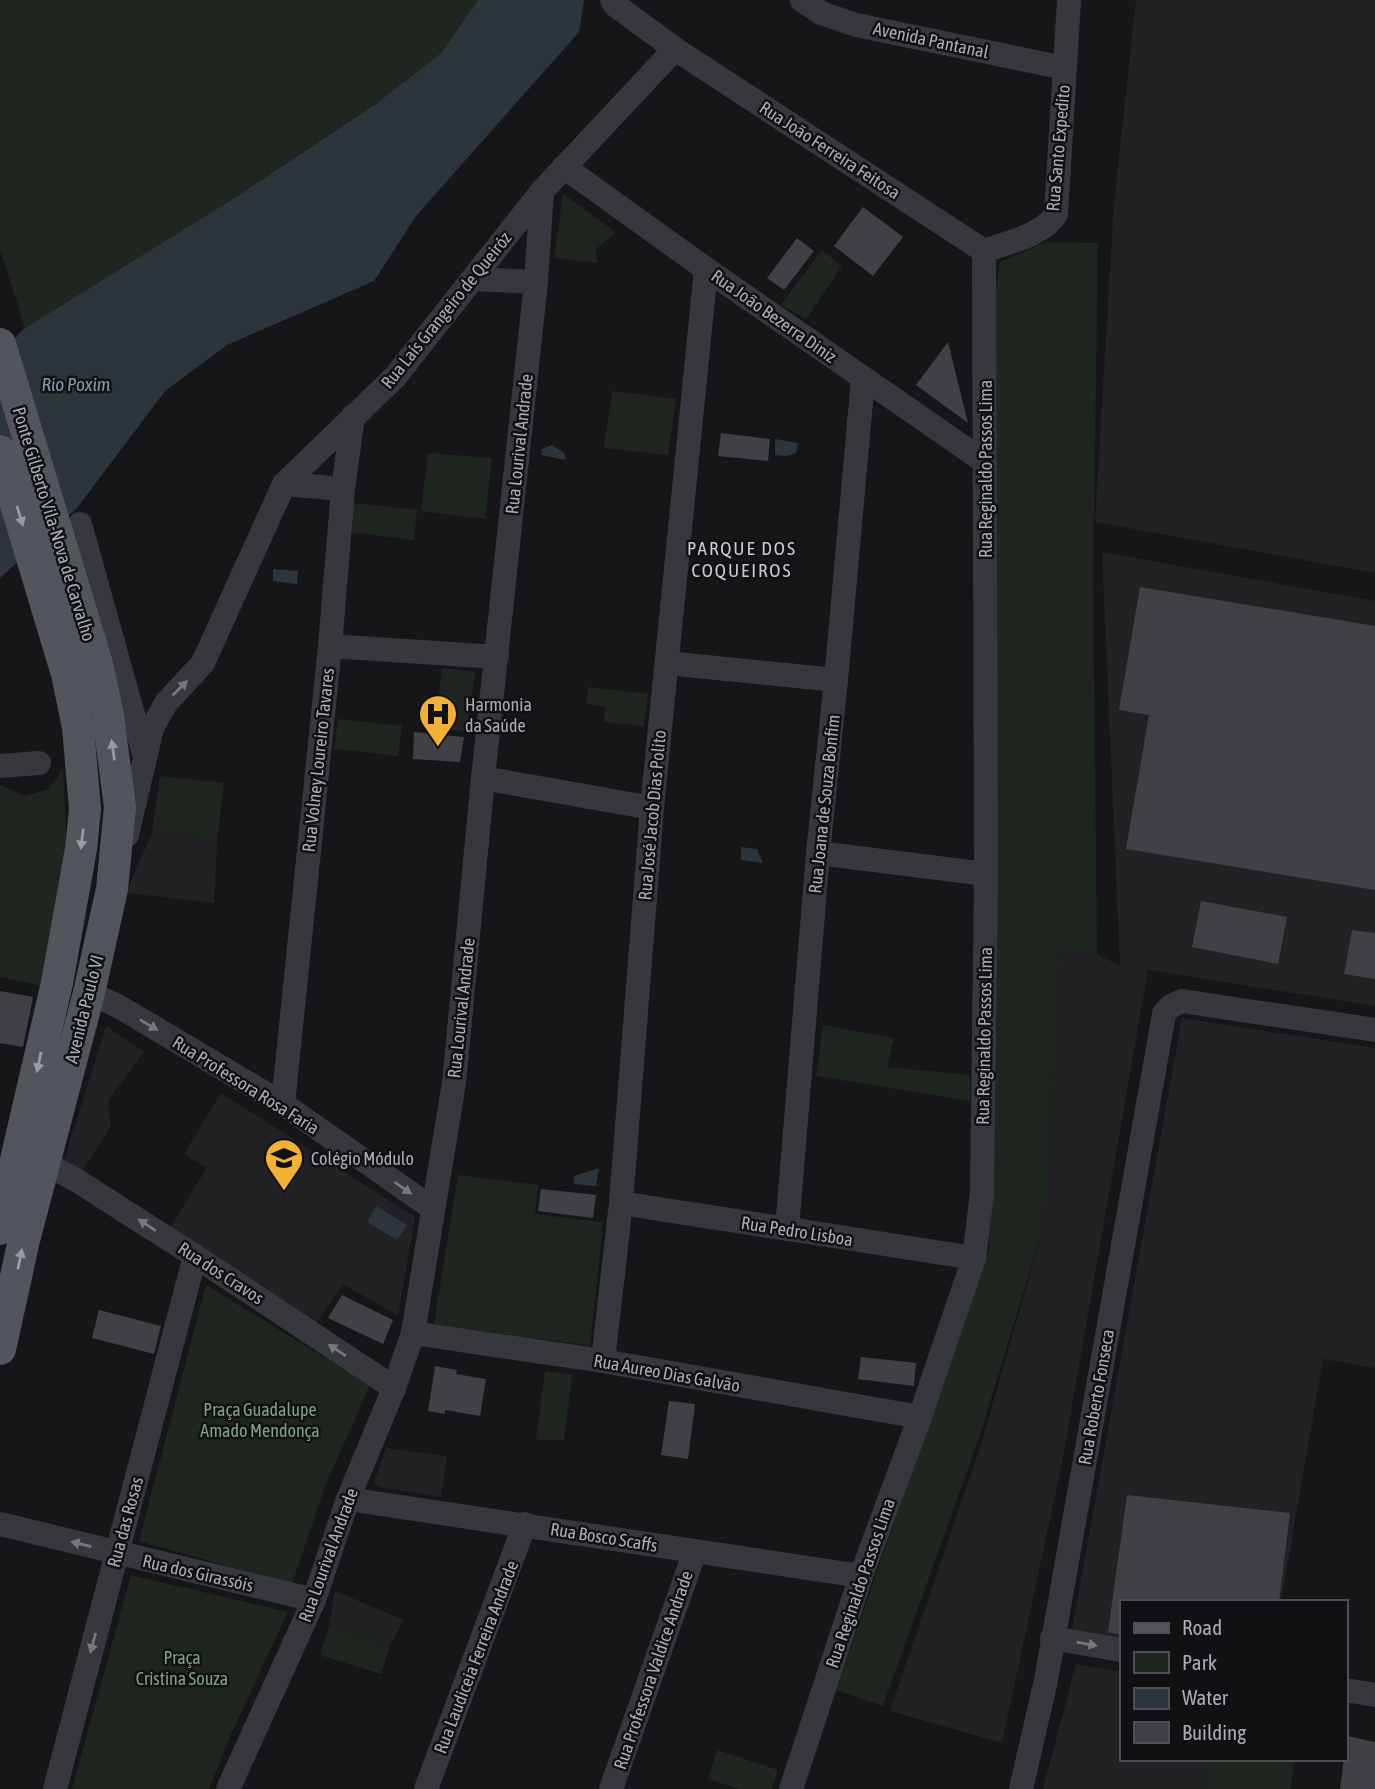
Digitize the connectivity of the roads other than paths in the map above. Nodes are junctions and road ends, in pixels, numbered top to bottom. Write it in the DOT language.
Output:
graph roads {
  1 [pos="612,0"];
  2 [pos="802,0"];
  3 [pos="1069,0"];
  4 [pos="675,49"];
  5 [pos="1065,68"];
  6 [pos="564,167"];
  7 [pos="542,191"];
  8 [pos="984,251"];
  9 [pos="706,269"];
  10 [pos="473,279"];
  11 [pos="536,282"];
  12 [pos="0,344"];
  13 [pos="863,379"];
  14 [pos="353,416"];
  15 [pos="0,451"];
  16 [pos="985,462"];
  17 [pos="284,484"];
  18 [pos="343,489"];
  19 [pos="80,524"];
  20 [pos="330,646"];
  21 [pos="497,657"];
  22 [pos="667,663"];
  23 [pos="97,664"];
  24 [pos="67,674"];
  25 [pos="836,680"];
  26 [pos="146,758"];
  27 [pos="39,763"];
  28 [pos="0,766"];
  29 [pos="483,778"];
  30 [pos="652,808"];
  31 [pos="818,853"];
  32 [pos="986,874"];
  33 [pos="112,889"];
  34 [pos="89,993"];
  35 [pos="1375,1030"];
  36 [pos="283,1104"];
  37 [pos="22,1148"];
  38 [pos="621,1203"];
  39 [pos="432,1208"];
  40 [pos="0,1228"];
  41 [pos="787,1229"];
  42 [pos="195,1256"];
  43 [pos="974,1258"];
  44 [pos="413,1333"];
  45 [pos="0,1349"];
  46 [pos="603,1361"];
  47 [pos="394,1388"];
  48 [pos="920,1417"];
  49 [pos="348,1499"];
  50 [pos="0,1524"];
  51 [pos="526,1524"];
  52 [pos="695,1551"];
  53 [pos="117,1553"];
  54 [pos="861,1576"];
  55 [pos="314,1600"];
  56 [pos="1052,1638"];
  57 [pos="1120,1650"];
  58 [pos="1347,1690"];
  59 [pos="1375,1695"];
  60 [pos="55,1789"];
  61 [pos="228,1789"];
  62 [pos="426,1789"];
  63 [pos="611,1789"];
  64 [pos="791,1789"];
  65 [pos="1021,1789"];
  1 -- 4 [label="street, Rua João Ferreira Feitosa"];
  2 -- 5 [label="street, Avenida Pantanal"];
  3 -- 5 [label="street, Rua Santo Expedito"];
  4 -- 6 [label="street, Rua Laís Grangeiro de Queiróz"];
  4 -- 8 [label="street, Rua João Ferreira Feitosa"];
  5 -- 8 [label="street, Rua Santo Expedito"];
  6 -- 7 [label="street, Rua Laís Grangeiro de Queiróz"];
  6 -- 9 [label="street, Rua João Bezerra Diniz"];
  7 -- 10 [label="street, Rua Laís Grangeiro de Queiróz"];
  7 -- 11 [label="street, Rua Lourival Andrade"];
  8 -- 16 [label="street, Rua Reginaldo Passos Lima"];
  9 -- 13 [label="street, Rua João Bezerra Diniz"];
  9 -- 22 [label="street, Rua José Jacob Dias Polito"];
  10 -- 11 [label="street"];
  10 -- 14 [label="street, Rua Laís Grangeiro de Queiróz"];
  11 -- 21 [label="street, Rua Lourival Andrade"];
  12 -- 23 [label="main road, Ponte Gilberto Vila-Nova de Carvalho"];
  13 -- 16 [label="street, Rua João Bezerra Diniz"];
  13 -- 25 [label="street, Rua Joana de Souza Bonfim"];
  14 -- 17 [label="street, Rua Laís Grangeiro de Queiróz"];
  14 -- 18 [label="street, Rua Volney Loureiro Tavares"];
  15 -- 24 [label="main road, Ponte Gilberto Vila-Nova de Carvalho, one-way"];
  16 -- 32 [label="street, Rua Reginaldo Passos Lima"];
  17 -- 18 [label="street"];
  26 -- 17 [label="street, Rua Laís Grangeiro de Queiróz, one-way"];
  18 -- 20 [label="street, Rua Volney Loureiro Tavares"];
  19 -- 26 [label="street"];
  20 -- 21 [label="street"];
  20 -- 36 [label="street, Rua Volney Loureiro Tavares"];
  21 -- 29 [label="street, Rua Lourival Andrade"];
  22 -- 25 [label="street"];
  22 -- 30 [label="street, Rua José Jacob Dias Polito"];
  33 -- 23 [label="main road, Avenida Paulo VI, one-way"];
  24 -- 37 [label="main road, Avenida Paulo VI, one-way"];
  25 -- 31 [label="street, Rua Joana de Souza Bonfim"];
  26 -- 33 [label="street, Rua Laís Grangeiro de Queiróz"];
  27 -- 28 [label="street"];
  29 -- 30 [label="street"];
  29 -- 39 [label="street, Rua Lourival Andrade"];
  30 -- 38 [label="street, Rua José Jacob Dias Polito"];
  31 -- 32 [label="street"];
  31 -- 41 [label="street, Rua Joana de Souza Bonfim"];
  32 -- 43 [label="street, Rua Reginaldo Passos Lima"];
  33 -- 34 [label="main road, Avenida Paulo VI"];
  34 -- 36 [label="street, Rua Professora Rosa Faria, one-way"];
  34 -- 37 [label="main road, Avenida Paulo VI"];
  35 -- 56 [label="street, Rua Roberto Fonseca"];
  36 -- 39 [label="street, Rua Professora Rosa Faria, one-way"];
  37 -- 40 [label="main road, Avenida Paulo VI"];
  42 -- 37 [label="street, Rua dos Cravos, one-way"];
  45 -- 37 [label="main road, Avenida Paulo VI, one-way"];
  38 -- 41 [label="street, Rua Pedro Lisboa"];
  38 -- 46 [label="street, Rua José Jacob Dias Polito"];
  39 -- 44 [label="street, Rua Lourival Andrade"];
  41 -- 43 [label="street, Rua Pedro Lisboa"];
  47 -- 42 [label="street, Rua dos Cravos, one-way"];
  42 -- 53 [label="street, Rua das Rosas"];
  43 -- 48 [label="street, Rua Reginaldo Passos Lima"];
  44 -- 46 [label="street, Rua Aureo Dias Galvão"];
  44 -- 47 [label="street, Rua Lourival Andrade"];
  46 -- 48 [label="street, Rua Aureo Dias Galvão"];
  47 -- 49 [label="street, Rua Lourival Andrade"];
  48 -- 54 [label="street, Rua Reginaldo Passos Lima"];
  49 -- 51 [label="street, Rua Bosco Scaffs"];
  49 -- 55 [label="street, Rua Lourival Andrade"];
  53 -- 50 [label="street, Rua dos Girassóis, one-way"];
  51 -- 52 [label="street, Rua Bosco Scaffs"];
  51 -- 62 [label="street, Rua Laudiceia Ferreira Andrade"];
  52 -- 54 [label="street, Rua Bosco Scaffs"];
  52 -- 63 [label="street, Rua Professora Valdice Andrade"];
  53 -- 55 [label="street, Rua dos Girassóis"];
  53 -- 60 [label="street, Rua das Rosas, one-way"];
  54 -- 64 [label="street, Rua Reginaldo Passos Lima"];
  55 -- 61 [label="street, Rua Lourival Andrade"];
  56 -- 57 [label="street, one-way"];
  56 -- 65 [label="street, Rua Roberto Fonseca"];
  58 -- 59 [label="street"];
}
